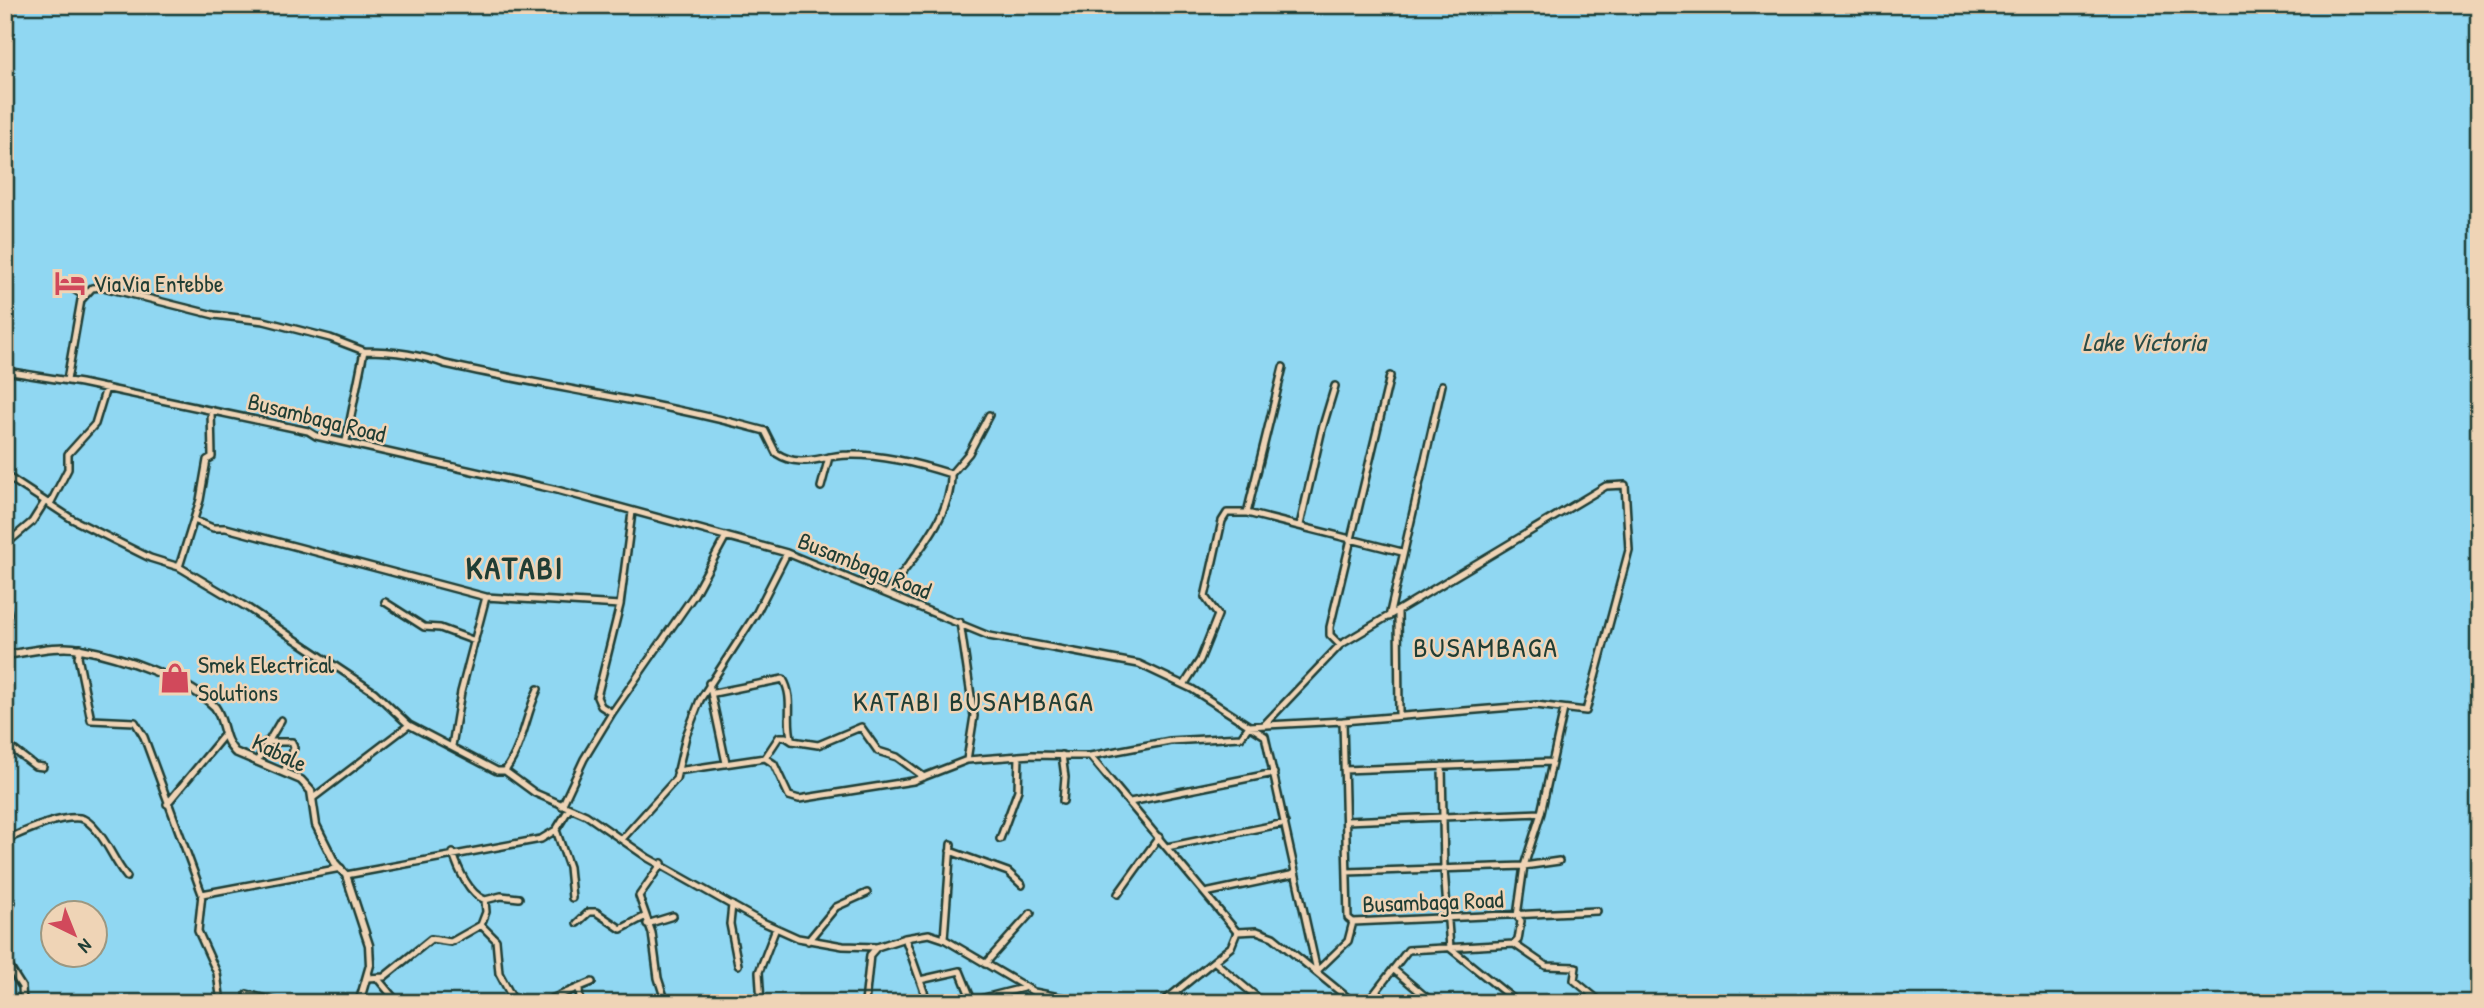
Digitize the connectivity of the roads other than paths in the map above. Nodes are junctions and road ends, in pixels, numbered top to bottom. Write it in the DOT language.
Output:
graph roads {
  1 [pos="71,287"];
  2 [pos="83,295"];
  3 [pos="364,351"];
  4 [pos="1283,367"];
  5 [pos="7,371"];
  6 [pos="1390,376"];
  7 [pos="67,380"];
  8 [pos="1442,385"];
  9 [pos="1335,386"];
  10 [pos="106,388"];
  11 [pos="211,410"];
  12 [pos="989,415"];
  13 [pos="346,441"];
  14 [pos="829,457"];
  15 [pos="951,474"];
  16 [pos="5,475"];
  17 [pos="821,487"];
  18 [pos="47,504"];
  19 [pos="632,512"];
  20 [pos="1247,513"];
  21 [pos="194,520"];
  22 [pos="1300,525"];
  23 [pos="726,536"];
  24 [pos="1351,539"];
  25 [pos="5,545"];
  26 [pos="1402,552"];
  27 [pos="787,553"];
  28 [pos="178,567"];
  29 [pos="888,592"];
  30 [pos="486,597"];
  31 [pos="5,598"];
  32 [pos="385,602"];
  33 [pos="620,605"];
  34 [pos="1398,612"];
  35 [pos="1389,617"];
  36 [pos="960,622"];
  37 [pos="475,641"];
  38 [pos="1340,645"];
  39 [pos="5,647"];
  40 [pos="80,648"];
  41 [pos="5,655"];
  42 [pos="709,682"];
  43 [pos="1184,685"];
  44 [pos="538,690"];
  45 [pos="714,693"];
  46 [pos="1564,709"];
  47 [pos="612,713"];
  48 [pos="1399,714"];
  49 [pos="281,720"];
  50 [pos="1343,721"];
  51 [pos="409,725"];
  52 [pos="1264,725"];
  53 [pos="1249,726"];
  54 [pos="225,735"];
  55 [pos="792,741"];
  56 [pos="266,742"];
  57 [pos="452,746"];
  58 [pos="5,752"];
  59 [pos="1062,755"];
  60 [pos="1019,756"];
  61 [pos="1090,756"];
  62 [pos="765,758"];
  63 [pos="967,760"];
  64 [pos="257,761"];
  65 [pos="1551,762"];
  66 [pos="726,764"];
  67 [pos="1442,766"];
  68 [pos="43,767"];
  69 [pos="1344,770"];
  70 [pos="505,771"];
  71 [pos="677,771"];
  72 [pos="284,772"];
  73 [pos="1274,773"];
  74 [pos="924,777"];
  75 [pos="313,798"];
  76 [pos="1063,801"];
  77 [pos="1130,802"];
  78 [pos="167,804"];
  79 [pos="562,806"];
  80 [pos="569,809"];
  81 [pos="1541,813"];
  82 [pos="1444,816"];
  83 [pos="1346,821"];
  84 [pos="1285,823"];
  85 [pos="556,830"];
  86 [pos="1158,837"];
  87 [pos="623,838"];
  88 [pos="1000,839"];
  89 [pos="5,840"];
  90 [pos="1167,847"];
  91 [pos="453,853"];
  92 [pos="1559,861"];
  93 [pos="662,863"];
  94 [pos="1524,866"];
  95 [pos="1444,869"];
  96 [pos="344,872"];
  97 [pos="1347,872"];
  98 [pos="1295,874"];
  99 [pos="127,877"];
  100 [pos="1022,885"];
  101 [pos="1205,892"];
  102 [pos="867,893"];
  103 [pos="202,894"];
  104 [pos="1118,894"];
  105 [pos="519,898"];
  106 [pos="572,898"];
  107 [pos="485,900"];
  108 [pos="12,902"];
  109 [pos="733,905"];
  110 [pos="1597,911"];
  111 [pos="1031,913"];
  112 [pos="673,916"];
  113 [pos="1517,916"];
  114 [pos="1447,919"];
  115 [pos="5,920"];
  116 [pos="646,920"];
  117 [pos="1353,922"];
  118 [pos="577,923"];
  119 [pos="481,925"];
  120 [pos="776,928"];
  121 [pos="1237,932"];
  122 [pos="905,938"];
  123 [pos="944,939"];
  124 [pos="808,941"];
  125 [pos="1514,944"];
  126 [pos="877,947"];
  127 [pos="1450,948"];
  128 [pos="5,960"];
  129 [pos="1215,962"];
  130 [pos="985,964"];
  131 [pos="738,965"];
  132 [pos="1393,969"];
  133 [pos="1317,971"];
  134 [pos="367,978"];
  135 [pos="378,979"];
  136 [pos="919,980"];
  137 [pos="592,982"];
  138 [pos="579,988"];
  139 [pos="1025,988"];
  140 [pos="247,993"];
  141 [pos="1176,994"];
  142 [pos="973,1002"];
  143 [pos="23,1003"];
  144 [pos="221,1003"];
  145 [pos="281,1003"];
  146 [pos="359,1003"];
  147 [pos="398,1003"];
  148 [pos="515,1003"];
  149 [pos="541,1003"];
  150 [pos="580,1003"];
  151 [pos="666,1003"];
  152 [pos="761,1003"];
  153 [pos="865,1003"];
  154 [pos="928,1003"];
  155 [pos="1090,1003"];
  156 [pos="1162,1003"];
  157 [pos="1186,1003"];
  158 [pos="1264,1003"];
  159 [pos="1354,1003"];
  160 [pos="1367,1003"];
  161 [pos="1433,1003"];
  162 [pos="1518,1003"];
  163 [pos="1602,1003"];
  1 -- 2 [label="street"];
  2 -- 3 [label="street"];
  2 -- 7 [label="street"];
  3 -- 13 [label="street"];
  3 -- 14 [label="street"];
  4 -- 20 [label="street"];
  5 -- 7 [label="street, Busambaga Road"];
  6 -- 24 [label="street"];
  7 -- 10 [label="street, Busambaga Road"];
  8 -- 26 [label="street"];
  9 -- 22 [label="street"];
  10 -- 11 [label="street, Busambaga Road"];
  10 -- 18 [label="street"];
  11 -- 13 [label="street, Busambaga Road"];
  11 -- 21 [label="street"];
  12 -- 15 [label="street"];
  13 -- 19 [label="street, Busambaga Road"];
  14 -- 15 [label="street"];
  14 -- 17 [label="street"];
  15 -- 29 [label="street"];
  16 -- 18 [label="street"];
  18 -- 25 [label="street"];
  18 -- 28 [label="street"];
  19 -- 23 [label="street, Busambaga Road"];
  19 -- 33 [label="street"];
  20 -- 22 [label="street"];
  20 -- 43 [label="street"];
  21 -- 28 [label="street"];
  21 -- 30 [label="street"];
  22 -- 24 [label="street"];
  23 -- 27 [label="street, Busambaga Road"];
  23 -- 47 [label="street"];
  24 -- 26 [label="street"];
  24 -- 38 [label="street"];
  26 -- 35 [label="street"];
  27 -- 29 [label="street, Busambaga Road"];
  27 -- 42 [label="street"];
  28 -- 51 [label="street"];
  29 -- 36 [label="street, Busambaga Road"];
  30 -- 33 [label="street"];
  30 -- 37 [label="street"];
  31 -- 39 [label="street"];
  32 -- 37 [label="street"];
  33 -- 47 [label="street"];
  34 -- 35 [label="street"];
  34 -- 46 [label="street"];
  34 -- 48 [label="street"];
  35 -- 38 [label="street"];
  36 -- 43 [label="street, Busambaga Road"];
  36 -- 63 [label="street"];
  37 -- 57 [label="street"];
  38 -- 52 [label="street"];
  40 -- 41 [label="street, Kabale"];
  40 -- 54 [label="street, Kabale"];
  40 -- 78 [label="street"];
  42 -- 45 [label="street"];
  42 -- 71 [label="street"];
  43 -- 53 [label="street, Busambaga Road"];
  44 -- 70 [label="street"];
  45 -- 55 [label="street"];
  45 -- 66 [label="street"];
  46 -- 48 [label="street"];
  46 -- 65 [label="street"];
  47 -- 79 [label="street"];
  48 -- 50 [label="street"];
  49 -- 56 [label="street"];
  50 -- 52 [label="street"];
  50 -- 69 [label="street, Busambaga Road"];
  51 -- 57 [label="street"];
  51 -- 75 [label="street"];
  52 -- 53 [label="street"];
  53 -- 61 [label="street"];
  53 -- 73 [label="street"];
  54 -- 64 [label="street, Kabale"];
  54 -- 78 [label="street"];
  55 -- 62 [label="street"];
  55 -- 74 [label="street"];
  56 -- 64 [label="street"];
  56 -- 72 [label="street"];
  57 -- 70 [label="street"];
  58 -- 68 [label="street"];
  59 -- 60 [label="street"];
  59 -- 61 [label="street"];
  59 -- 76 [label="street"];
  60 -- 63 [label="street"];
  60 -- 88 [label="street"];
  61 -- 77 [label="street"];
  62 -- 66 [label="street"];
  62 -- 74 [label="street"];
  63 -- 74 [label="street"];
  64 -- 72 [label="street, Kabale"];
  65 -- 67 [label="street"];
  65 -- 81 [label="street"];
  66 -- 71 [label="street"];
  67 -- 69 [label="street"];
  67 -- 82 [label="street"];
  69 -- 83 [label="street, Busambaga Road"];
  70 -- 79 [label="street"];
  71 -- 87 [label="street"];
  72 -- 75 [label="street, Kabale"];
  73 -- 77 [label="street"];
  73 -- 84 [label="street"];
  75 -- 96 [label="street, Kabale"];
  77 -- 86 [label="street"];
  78 -- 103 [label="street"];
  79 -- 80 [label="street"];
  80 -- 85 [label="street"];
  80 -- 87 [label="street"];
  81 -- 82 [label="street"];
  81 -- 94 [label="street"];
  82 -- 83 [label="street"];
  82 -- 95 [label="street"];
  83 -- 97 [label="street, Busambaga Road"];
  84 -- 90 [label="street"];
  84 -- 98 [label="street"];
  85 -- 91 [label="street"];
  85 -- 106 [label="street"];
  86 -- 90 [label="street"];
  86 -- 104 [label="street"];
  87 -- 93 [label="street"];
  89 -- 99 [label="street"];
  90 -- 101 [label="street"];
  91 -- 96 [label="street"];
  91 -- 107 [label="street"];
  92 -- 94 [label="street"];
  93 -- 109 [label="street"];
  93 -- 116 [label="street"];
  94 -- 95 [label="street"];
  94 -- 113 [label="street"];
  95 -- 97 [label="street"];
  95 -- 114 [label="street"];
  96 -- 103 [label="street"];
  96 -- 134 [label="street, Kabale"];
  97 -- 117 [label="street, Busambaga Road"];
  98 -- 101 [label="street"];
  98 -- 133 [label="street"];
  100 -- 123 [label="street"];
  101 -- 121 [label="street"];
  102 -- 124 [label="street"];
  103 -- 144 [label="street"];
  105 -- 107 [label="street"];
  107 -- 119 [label="street"];
  108 -- 115 [label="street"];
  109 -- 120 [label="street"];
  109 -- 131 [label="street"];
  110 -- 113 [label="street, Busambaga Road"];
  111 -- 130 [label="street"];
  112 -- 116 [label="street"];
  113 -- 114 [label="street, Busambaga Road"];
  113 -- 125 [label="street"];
  114 -- 117 [label="street, Busambaga Road"];
  114 -- 127 [label="street"];
  116 -- 118 [label="street"];
  116 -- 151 [label="street"];
  117 -- 133 [label="street"];
  119 -- 135 [label="street"];
  119 -- 148 [label="street"];
  120 -- 124 [label="street"];
  120 -- 152 [label="street"];
  121 -- 129 [label="street"];
  121 -- 133 [label="street"];
  122 -- 123 [label="street"];
  122 -- 126 [label="street"];
  122 -- 136 [label="street"];
  123 -- 130 [label="street"];
  124 -- 126 [label="street"];
  125 -- 127 [label="street"];
  125 -- 163 [label="street"];
  126 -- 153 [label="street"];
  127 -- 132 [label="street"];
  127 -- 162 [label="street"];
  128 -- 143 [label="street"];
  129 -- 141 [label="street"];
  129 -- 158 [label="street"];
  130 -- 139 [label="street"];
  132 -- 160 [label="street"];
  132 -- 161 [label="street"];
  133 -- 159 [label="street"];
  134 -- 135 [label="street"];
  134 -- 146 [label="street, Kabale"];
  135 -- 147 [label="street"];
  136 -- 142 [label="street"];
  136 -- 154 [label="street"];
  137 -- 138 [label="street"];
  138 -- 149 [label="street"];
  138 -- 150 [label="street"];
  139 -- 142 [label="street"];
  139 -- 155 [label="street"];
  140 -- 145 [label="street"];
  141 -- 156 [label="street"];
  141 -- 157 [label="street"];
}
